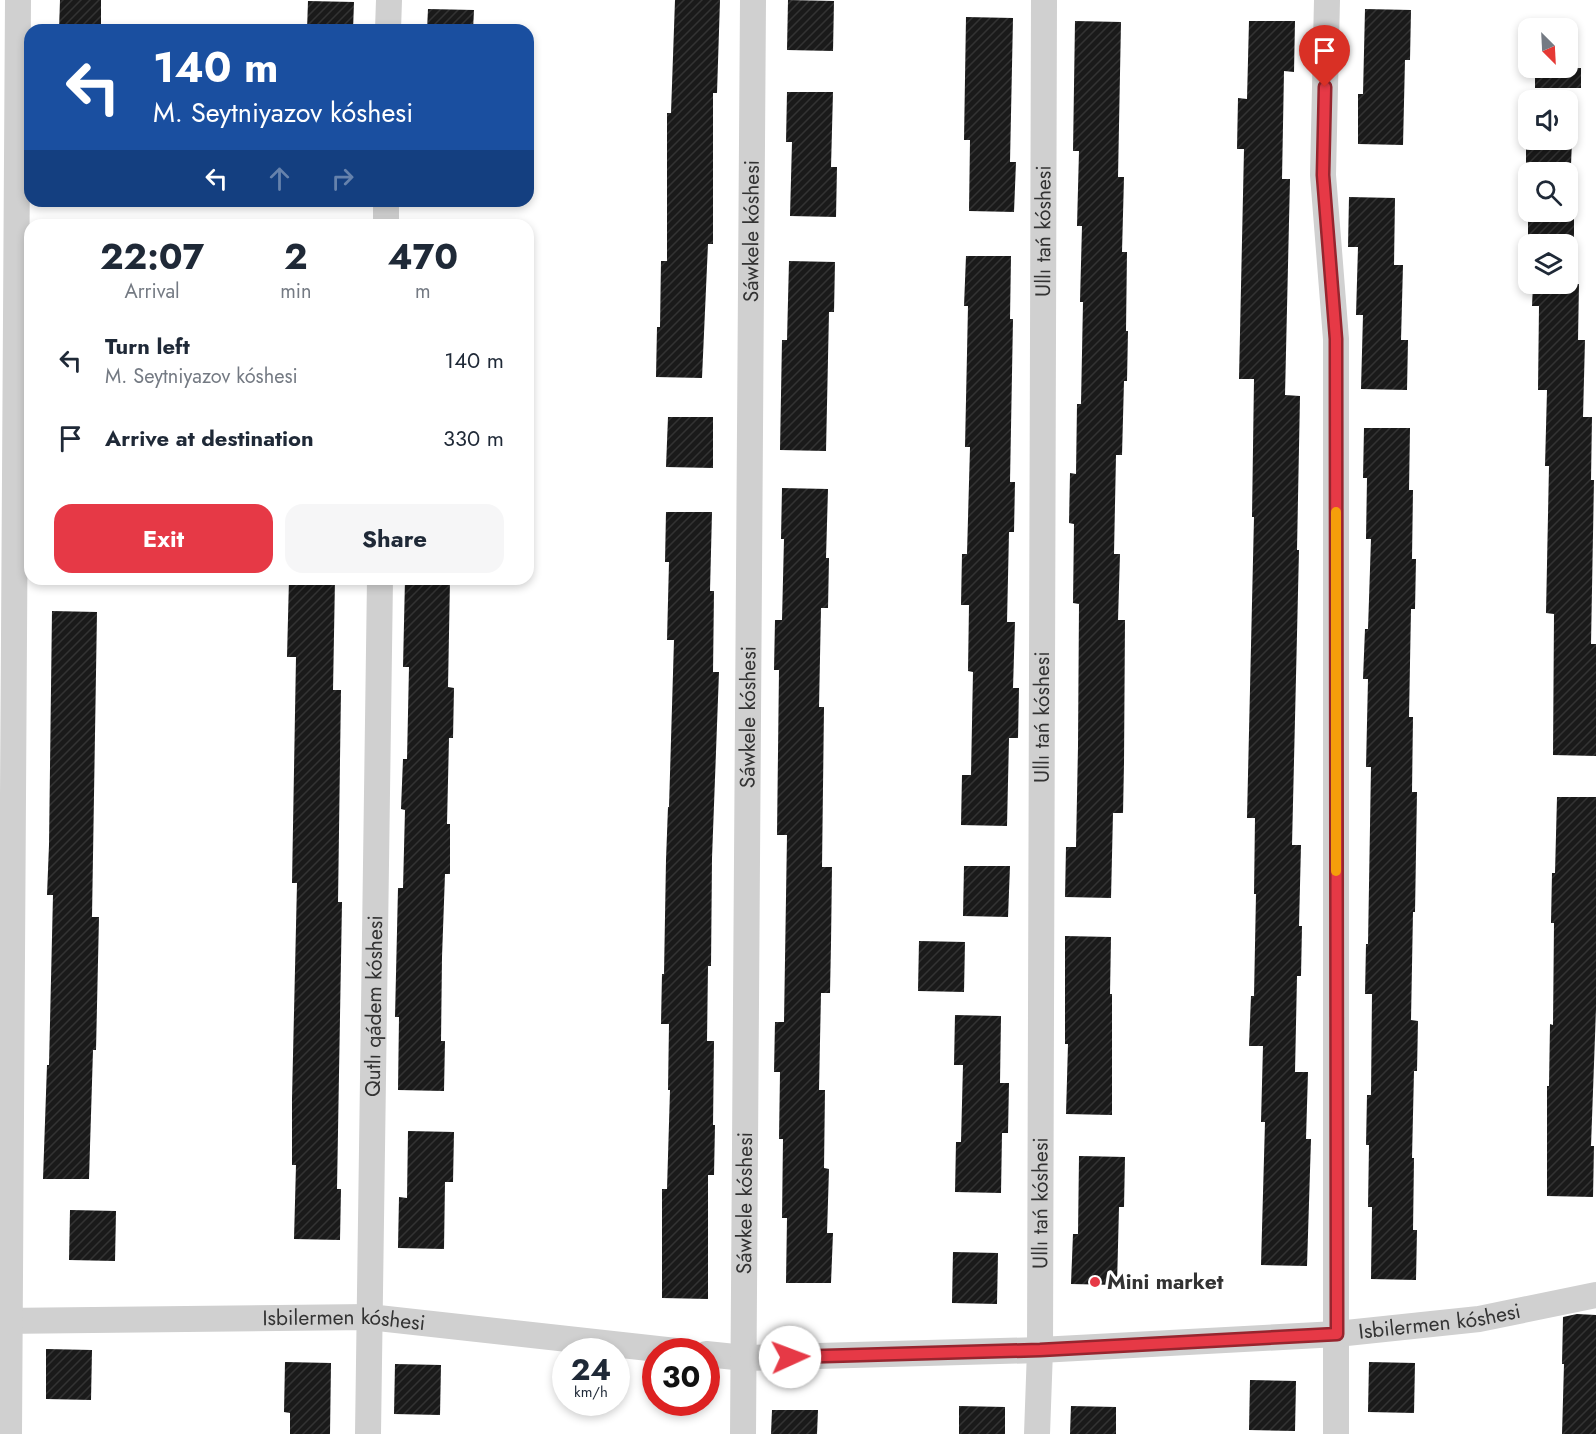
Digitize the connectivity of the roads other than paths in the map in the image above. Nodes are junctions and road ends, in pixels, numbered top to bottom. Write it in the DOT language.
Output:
graph roads {
  1 [pos="18,0"];
  2 [pos="389,0"];
  3 [pos="753,0"];
  4 [pos="1044,0"];
  5 [pos="1327,0"];
  6 [pos="388,24"];
  7 [pos="380,585"];
  8 [pos="1596,1295"];
  9 [pos="369,1317"];
  10 [pos="5,1322"];
  11 [pos="1337,1334"];
  12 [pos="642,1347"];
  13 [pos="1040,1350"];
  14 [pos="720,1355"];
  15 [pos="745,1358"];
  16 [pos="9,1434"];
  17 [pos="368,1434"];
  18 [pos="743,1434"];
  19 [pos="1037,1434"];
  20 [pos="1336,1434"];
  1 -- 10 [label="street"];
  2 -- 6 [label="street"];
  3 -- 15 [label="street, Sáwkele kóshesi"];
  4 -- 13 [label="street, Ullı tań kóshesi"];
  5 -- 11 [label="street"];
  7 -- 9 [label="street, Qutlı qádem kóshesi"];
  8 -- 11 [label="street, Isbilermen kóshesi"];
  9 -- 10 [label="street, Isbilermen kóshesi"];
  9 -- 12 [label="street, Isbilermen kóshesi"];
  9 -- 17 [label="street, Qutlı qádem kóshesi"];
  10 -- 16 [label="street"];
  11 -- 13 [label="street, Isbilermen kóshesi"];
  11 -- 20 [label="street"];
  13 -- 15 [label="street, Isbilermen kóshesi"];
  13 -- 19 [label="street, Ullı tań kóshesi"];
  14 -- 15 [label="street, Isbilermen kóshesi"];
  15 -- 18 [label="street, Sáwkele kóshesi"];
}
